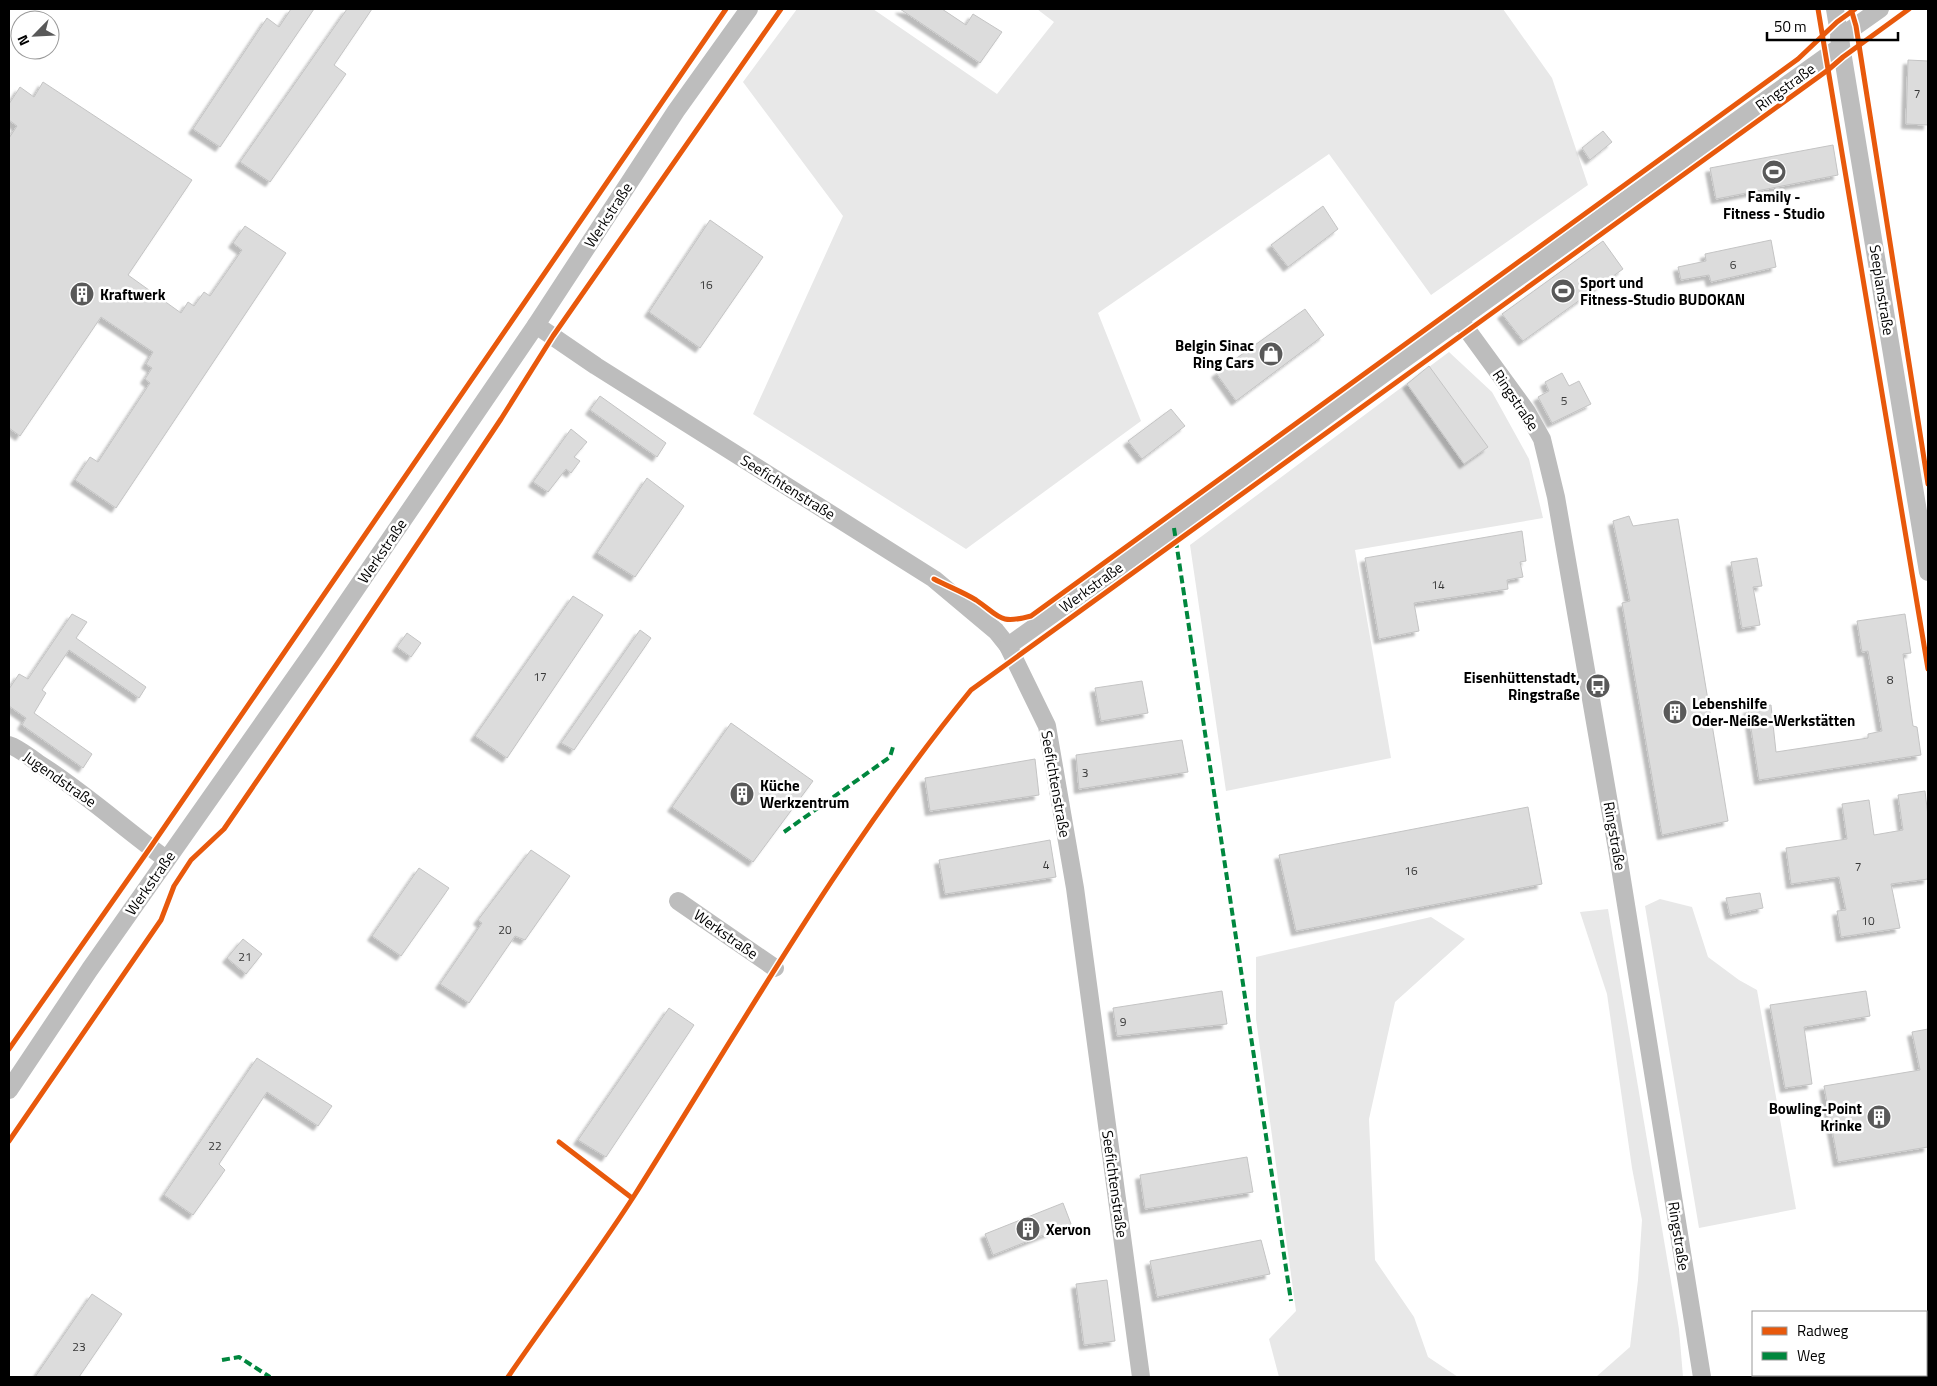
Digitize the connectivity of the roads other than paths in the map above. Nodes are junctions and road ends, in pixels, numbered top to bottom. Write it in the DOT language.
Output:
graph roads {
  1 [pos="749,9"];
  2 [pos="1835,9"];
  3 [pos="1880,9"];
  4 [pos="1840,42"];
  5 [pos="1460,320"];
  6 [pos="536,325"];
  7 [pos="1174,528"];
  8 [pos="1928,572"];
  9 [pos="1008,646"];
  10 [pos="9,745"];
  11 [pos="9,754"];
  12 [pos="110,817"];
  13 [pos="166,859"];
  14 [pos="678,901"];
  15 [pos="775,968"];
  16 [pos="9,1090"];
  17 [pos="1141,1377"];
  18 [pos="1702,1377"];
  1 -- 6 [label="street, Werkstraße"];
  2 -- 4 [label="street, Seeplanstraße"];
  3 -- 4 [label="street, Ringstraße"];
  4 -- 5 [label="street, Ringstraße"];
  4 -- 8 [label="street, Seeplanstraße"];
  5 -- 7 [label="street, Ringstraße"];
  5 -- 18 [label="street, Ringstraße"];
  6 -- 9 [label="street, Seefichtenstraße"];
  6 -- 13 [label="street, Werkstraße"];
  7 -- 9 [label="street, Werkstraße"];
  9 -- 17 [label="street, Seefichtenstraße"];
  10 -- 12 [label="street, Jugendstraße"];
  11 -- 12 [label="street, Jugendstraße"];
  12 -- 13 [label="street, Jugendstraße"];
  13 -- 16 [label="street, Werkstraße"];
  14 -- 15 [label="street, Werkstraße"];
}
